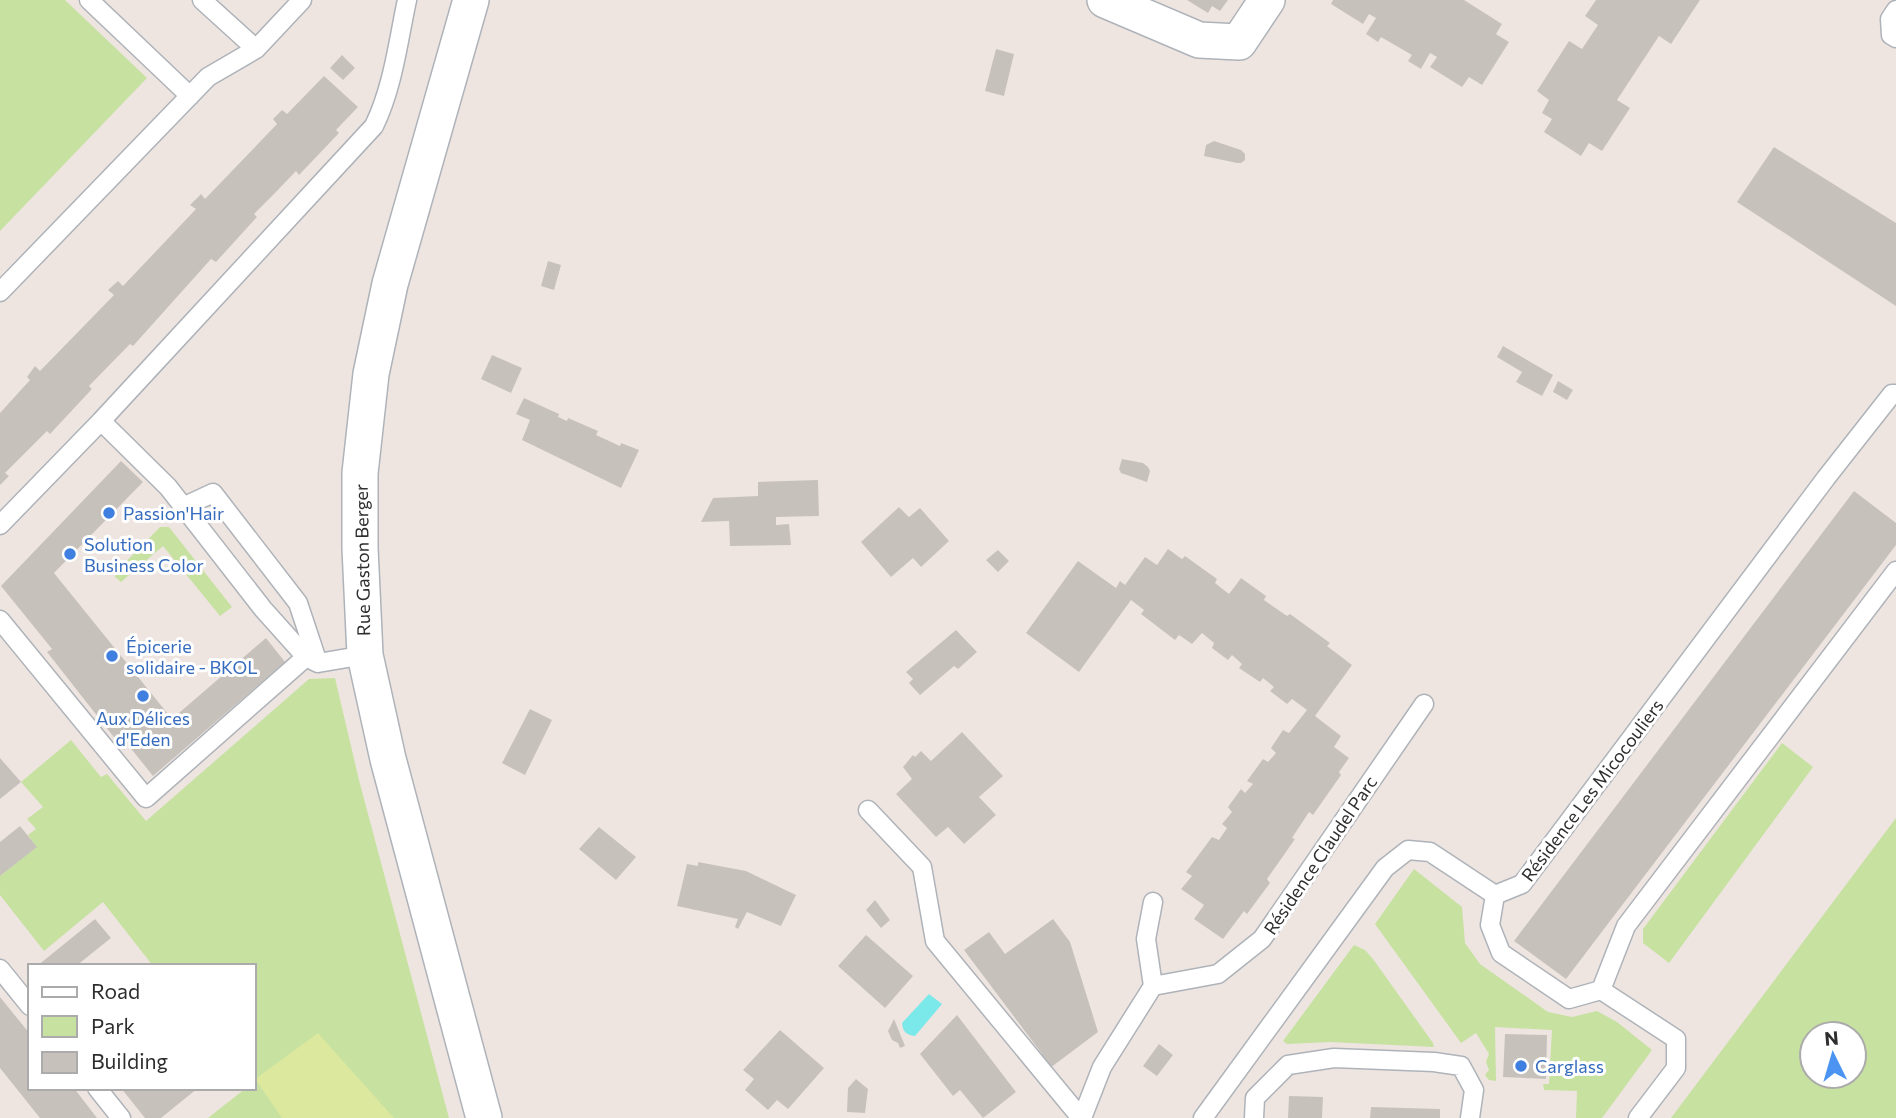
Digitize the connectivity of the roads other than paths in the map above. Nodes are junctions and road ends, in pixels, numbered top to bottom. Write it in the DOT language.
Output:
graph roads {
  1 [pos="89,0"];
  2 [pos="202,0"];
  3 [pos="302,0"];
  4 [pos="407,0"];
  5 [pos="471,0"];
  6 [pos="1105,0"];
  7 [pos="1267,0"];
  8 [pos="1896,10"];
  9 [pos="1896,38"];
  10 [pos="256,49"];
  11 [pos="190,96"];
  12 [pos="0,292"];
  13 [pos="1896,394"];
  14 [pos="101,421"];
  15 [pos="183,507"];
  16 [pos="0,525"];
  17 [pos="1896,571"];
  18 [pos="0,620"];
  19 [pos="365,654"];
  20 [pos="312,660"];
  21 [pos="1424,704"];
  22 [pos="868,810"];
  23 [pos="1495,895"];
  24 [pos="1153,902"];
  25 [pos="0,969"];
  26 [pos="1153,986"];
  27 [pos="1601,990"];
  28 [pos="28,1004"];
  29 [pos="99,1090"];
  30 [pos="121,1118"];
  31 [pos="484,1118"];
  32 [pos="1082,1118"];
  33 [pos="1203,1118"];
  34 [pos="1254,1118"];
  35 [pos="1470,1118"];
  36 [pos="1638,1118"];
  1 -- 11 [label="lane"];
  2 -- 10 [label="lane"];
  3 -- 10 [label="lane"];
  4 -- 14 [label="lane"];
  5 -- 19 [label="street, Rue Gaston Berger"];
  6 -- 7 [label="street"];
  8 -- 9 [label="lane"];
  10 -- 11 [label="lane"];
  11 -- 12 [label="lane"];
  13 -- 23 [label="lane, Résidence Les Micocouliers"];
  14 -- 15 [label="lane"];
  14 -- 16 [label="lane"];
  15 -- 20 [label="lane"];
  15 -- 20 [label="lane"];
  17 -- 27 [label="lane"];
  18 -- 20 [label="lane"];
  19 -- 20 [label="lane"];
  19 -- 31 [label="street, Rue Gaston Berger"];
  21 -- 26 [label="lane, Résidence Claudel Parc"];
  22 -- 32 [label="lane"];
  23 -- 27 [label="lane"];
  23 -- 33 [label="lane"];
  24 -- 26 [label="lane"];
  25 -- 28 [label="lane"];
  26 -- 32 [label="lane"];
  27 -- 36 [label="lane"];
  29 -- 30 [label="lane"];
  34 -- 35 [label="lane"];
}
